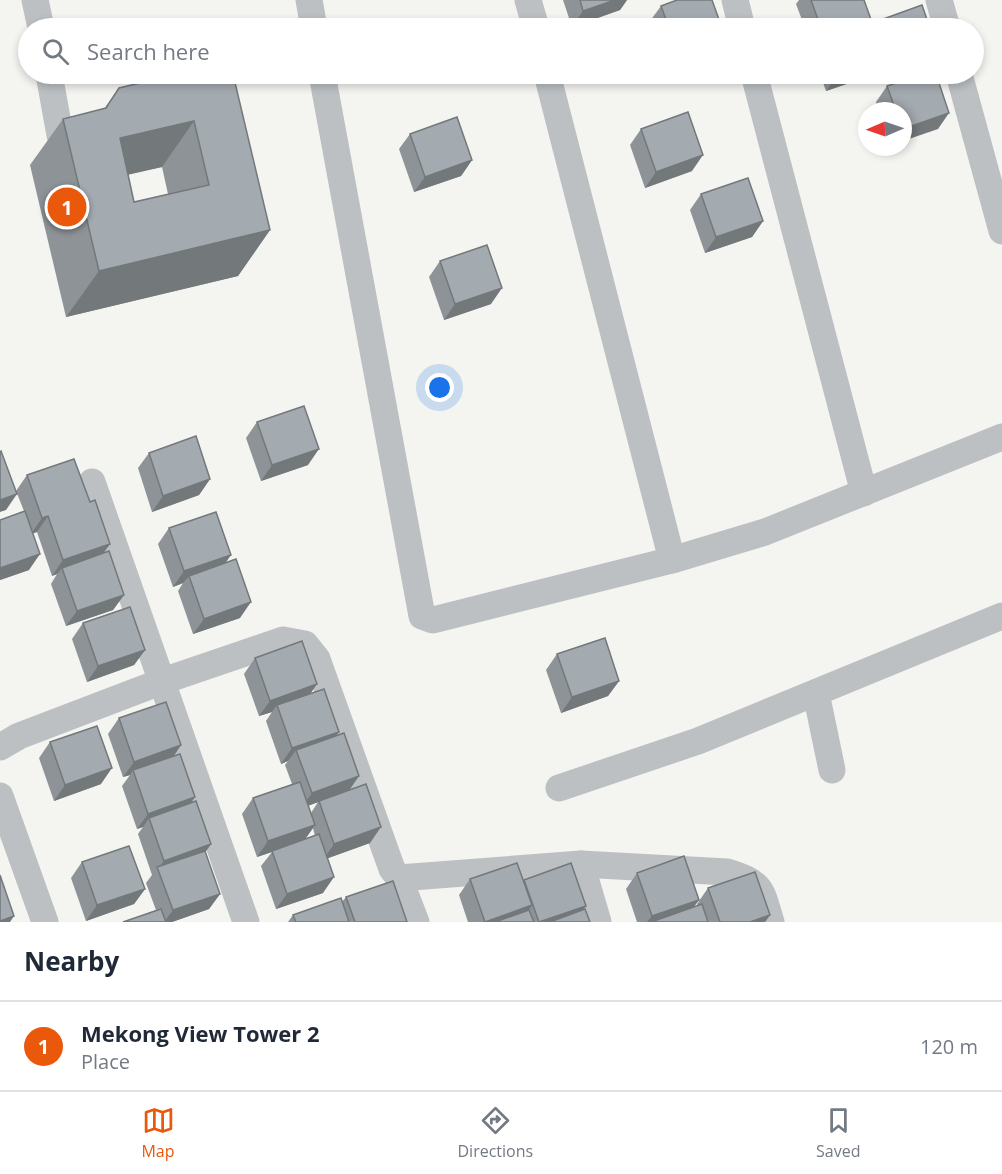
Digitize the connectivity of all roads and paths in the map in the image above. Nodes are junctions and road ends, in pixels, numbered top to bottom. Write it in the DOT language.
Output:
graph roads {
  1 [pos="35,0"];
  2 [pos="309,0"];
  3 [pos="528,0"];
  4 [pos="735,0"];
  5 [pos="939,0"];
  6 [pos="39,18"];
  7 [pos="312,18"];
  8 [pos="533,18"];
  9 [pos="740,18"];
  10 [pos="944,18"];
  11 [pos="51,84"];
  12 [pos="324,84"];
  13 [pos="550,84"];
  14 [pos="757,84"];
  15 [pos="962,84"];
  16 [pos="60,135"];
  17 [pos="1002,231"];
  18 [pos="1002,437"];
  19 [pos="92,482"];
  20 [pos="864,493"];
  21 [pos="672,560"];
  22 [pos="1002,616"];
  23 [pos="163,681"];
  24 [pos="816,693"];
  25 [pos="0,747"];
  26 [pos="832,770"];
  27 [pos="559,788"];
  28 [pos="0,796"];
  29 [pos="581,864"];
  30 [pos="399,878"];
  31 [pos="45,922"];
  32 [pos="246,922"];
  33 [pos="416,922"];
  34 [pos="598,922"];
  35 [pos="771,922"];
  1 -- 6 [label="street"];
  2 -- 7 [label="street"];
  3 -- 8 [label="street"];
  4 -- 9 [label="street"];
  5 -- 10 [label="street"];
  11 -- 16 [label="street"];
  12 -- 21 [label="street"];
  13 -- 21 [label="street"];
  14 -- 20 [label="street"];
  15 -- 17 [label="street"];
  18 -- 20 [label="street"];
  19 -- 23 [label="street"];
  20 -- 21 [label="street"];
  22 -- 24 [label="street"];
  23 -- 25 [label="street"];
  23 -- 30 [label="street"];
  23 -- 32 [label="street"];
  24 -- 26 [label="street"];
  24 -- 27 [label="street"];
  28 -- 31 [label="street"];
  29 -- 30 [label="street"];
  29 -- 34 [label="street"];
  29 -- 35 [label="street"];
  30 -- 33 [label="street"];
}
